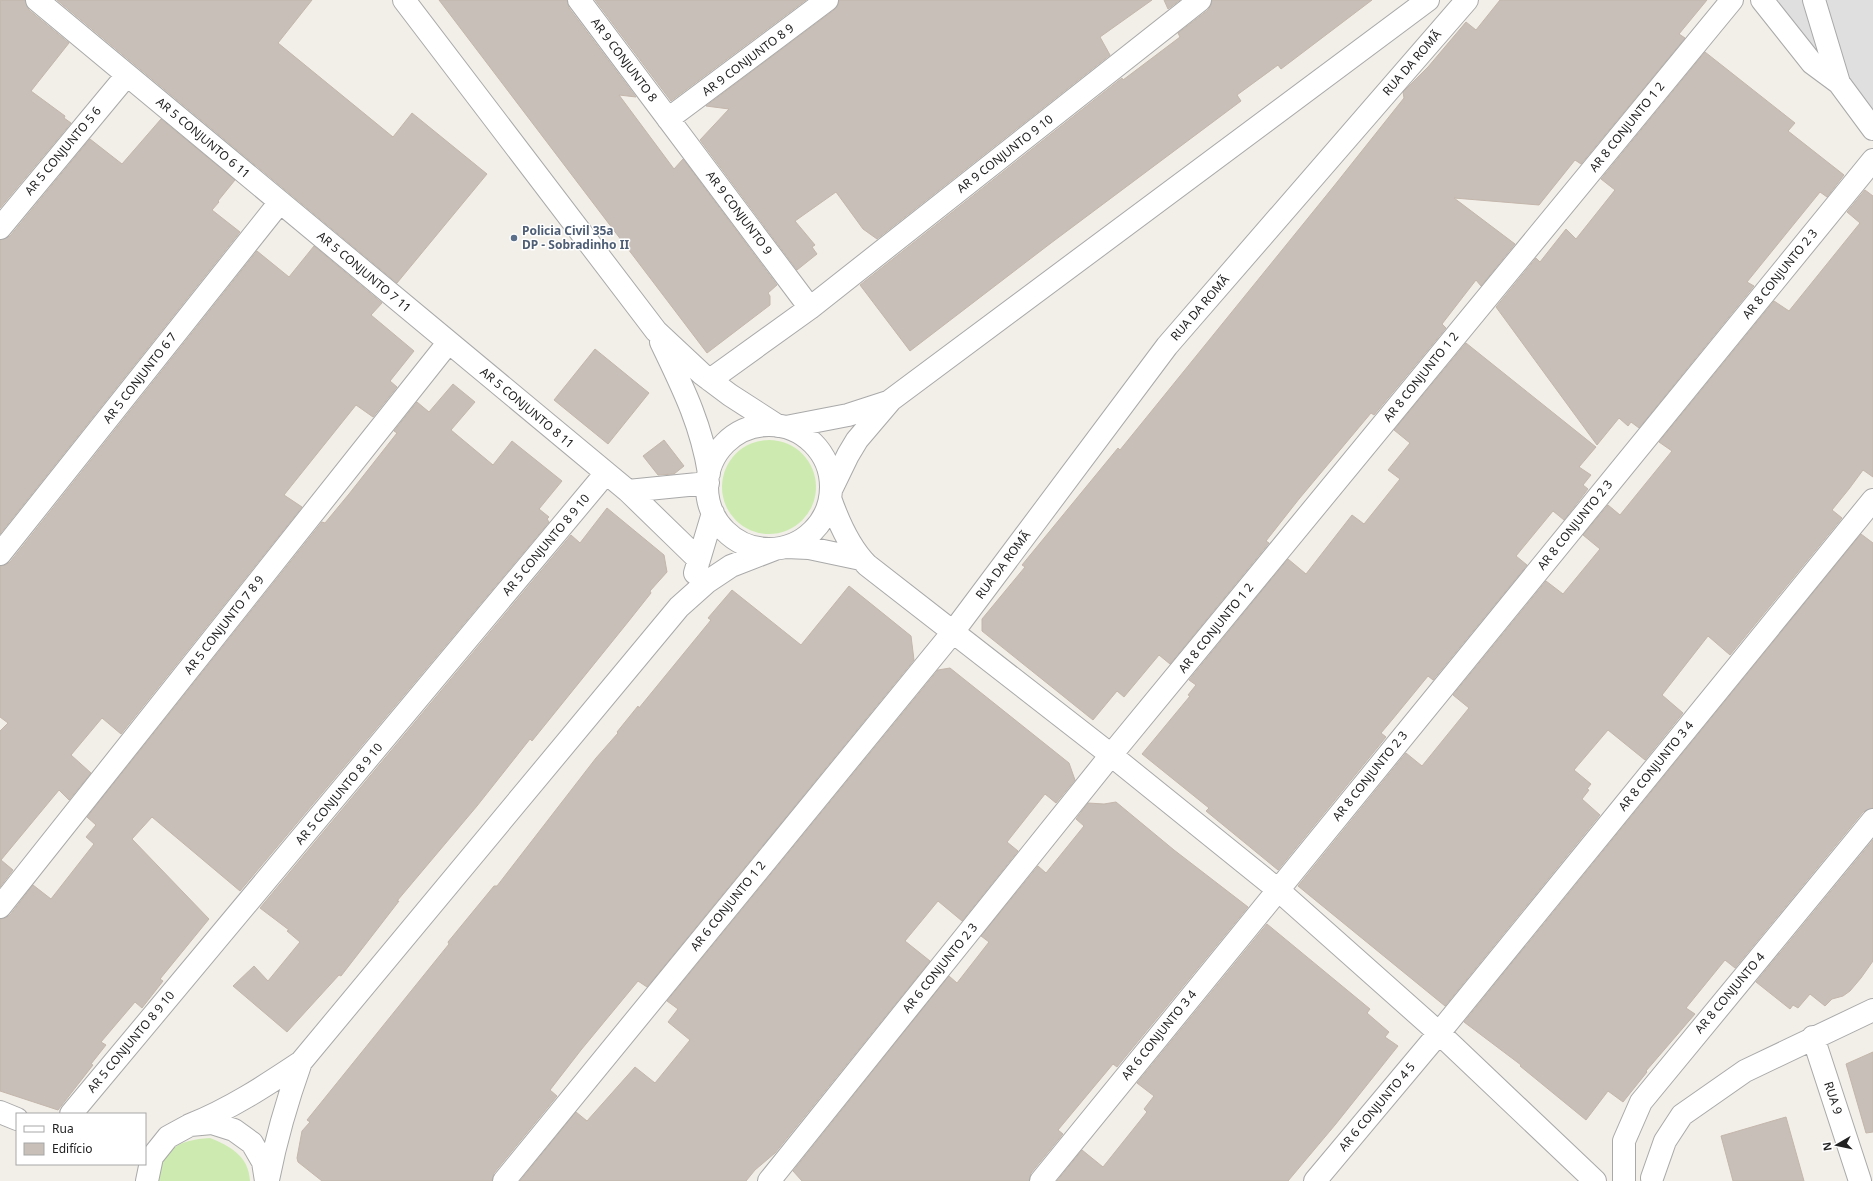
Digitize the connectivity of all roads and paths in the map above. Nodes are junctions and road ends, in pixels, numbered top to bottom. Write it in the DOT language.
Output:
graph roads {
  1 [pos="37,0"];
  2 [pos="404,0"];
  3 [pos="579,0"];
  4 [pos="827,0"];
  5 [pos="1200,0"];
  6 [pos="1428,0"];
  7 [pos="1467,0"];
  8 [pos="1732,0"];
  9 [pos="1762,0"];
  10 [pos="1814,0"];
  11 [pos="127,74"];
  12 [pos="1839,83"];
  13 [pos="668,119"];
  14 [pos="1873,129"];
  15 [pos="1873,160"];
  16 [pos="280,202"];
  17 [pos="0,228"];
  18 [pos="810,308"];
  19 [pos="656,332"];
  20 [pos="448,343"];
  21 [pos="710,380"];
  22 [pos="891,400"];
  23 [pos="782,426"];
  24 [pos="606,473"];
  25 [pos="708,478"];
  26 [pos="628,491"];
  27 [pos="830,494"];
  28 [pos="1873,500"];
  29 [pos="713,513"];
  30 [pos="780,548"];
  31 [pos="0,554"];
  32 [pos="861,559"];
  33 [pos="699,560"];
  34 [pos="680,606"];
  35 [pos="953,632"];
  36 [pos="1111,755"];
  37 [pos="1873,820"];
  38 [pos="1278,890"];
  39 [pos="0,907"];
  40 [pos="1873,1010"];
  41 [pos="1439,1032"];
  42 [pos="1813,1037"];
  43 [pos="301,1062"];
  44 [pos="0,1112"];
  45 [pos="72,1113"];
  46 [pos="16,1119"];
  47 [pos="190,1125"];
  48 [pos="148,1157"];
  49 [pos="1654,1180"];
  50 [pos="146,1181"];
  51 [pos="267,1181"];
  52 [pos="504,1181"];
  53 [pos="769,1181"];
  54 [pos="1041,1181"];
  55 [pos="1315,1181"];
  56 [pos="1595,1181"];
  57 [pos="1625,1181"];
  58 [pos="1860,1181"];
  1 -- 11 [label="street, AR 5 CONJUNTO 6 11"];
  2 -- 19 [label="street"];
  3 -- 13 [label="street, AR 9 CONJUNTO 8"];
  4 -- 13 [label="street, AR 9 CONJUNTO 8 9"];
  5 -- 18 [label="street, AR 9 CONJUNTO 9 10"];
  6 -- 22 [label="street"];
  7 -- 35 [label="street, RUA DA ROMÃ"];
  8 -- 36 [label="street, AR 8 CONJUNTO 1 2"];
  9 -- 12 [label="street"];
  10 -- 12 [label="street"];
  11 -- 16 [label="street, AR 5 CONJUNTO 6 11"];
  11 -- 17 [label="street, AR 5 CONJUNTO 5 6"];
  12 -- 14 [label="street"];
  13 -- 18 [label="street, AR 9 CONJUNTO 9"];
  15 -- 38 [label="street, AR 8 CONJUNTO 2 3"];
  16 -- 20 [label="street, AR 5 CONJUNTO 7 11"];
  16 -- 31 [label="street, AR 5 CONJUNTO 6 7"];
  18 -- 21 [label="street, AR 9 CONJUNTO 9 10"];
  19 -- 21 [label="street"];
  19 -- 25 [label="street"];
  20 -- 24 [label="street, AR 5 CONJUNTO 8 11"];
  20 -- 39 [label="street, AR 5 CONJUNTO 7 8 9"];
  21 -- 23 [label="street"];
  22 -- 23 [label="street"];
  22 -- 27 [label="street"];
  23 -- 25 [label="street"];
  23 -- 27 [label="street"];
  24 -- 26 [label="street, AR 5 CONJUNTO 8 11"];
  24 -- 45 [label="street, AR 5 CONJUNTO 8 9 10"];
  25 -- 26 [label="street"];
  25 -- 29 [label="street"];
  26 -- 33 [label="street, AR 5 CONJUNTO 8 11"];
  27 -- 30 [label="street"];
  27 -- 32 [label="street"];
  28 -- 41 [label="street, AR 8 CONJUNTO 3 4"];
  29 -- 30 [label="street"];
  29 -- 33 [label="street"];
  30 -- 32 [label="street"];
  30 -- 34 [label="street"];
  32 -- 35 [label="street"];
  33 -- 34 [label="street"];
  34 -- 43 [label="street"];
  35 -- 36 [label="street"];
  35 -- 52 [label="street, AR 6 CONJUNTO 1 2"];
  36 -- 38 [label="street"];
  36 -- 53 [label="street, AR 6 CONJUNTO 2 3"];
  37 -- 57 [label="street, AR 8 CONJUNTO 4"];
  38 -- 41 [label="street"];
  38 -- 54 [label="street, AR 6 CONJUNTO 3 4"];
  40 -- 42 [label="street"];
  41 -- 55 [label="street, AR 6 CONJUNTO 4 5"];
  41 -- 56 [label="street"];
  42 -- 49 [label="street"];
  42 -- 58 [label="street, RUA 9"];
  43 -- 47 [label="street"];
  43 -- 51 [label="street"];
  44 -- 46 [label="street"];
  47 -- 48 [label="street"];
  47 -- 51 [label="street"];
  48 -- 50 [label="street"];
  49 -- 57 [label="street"];
}
